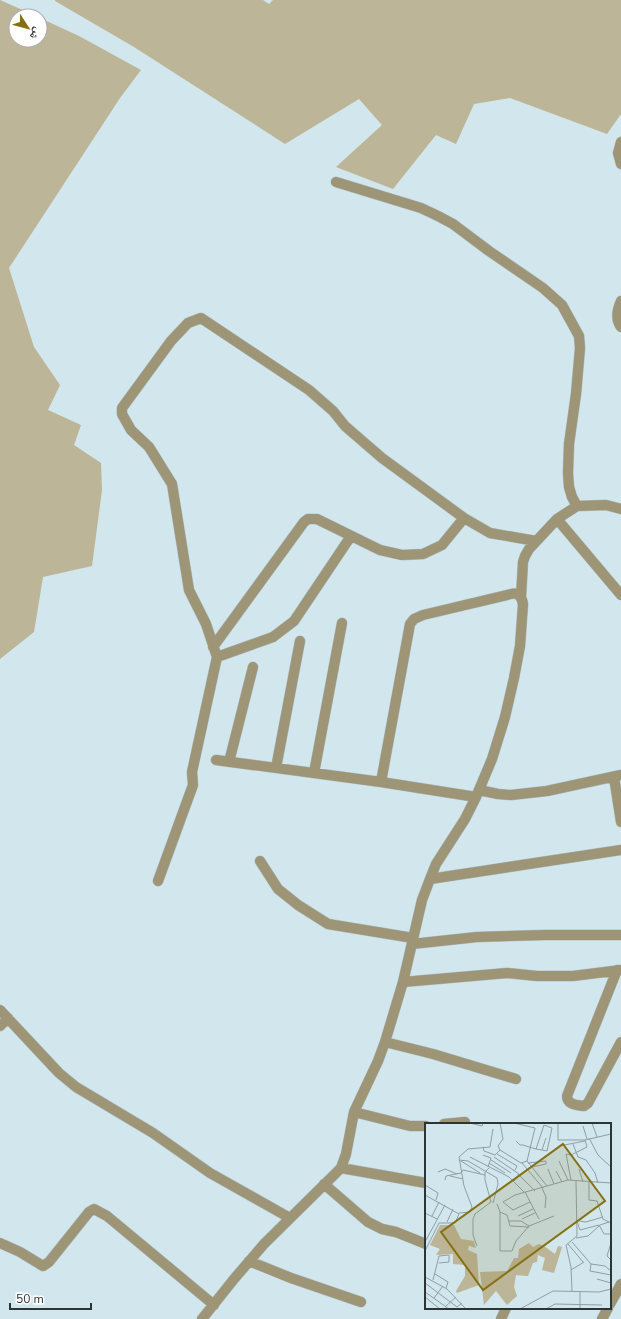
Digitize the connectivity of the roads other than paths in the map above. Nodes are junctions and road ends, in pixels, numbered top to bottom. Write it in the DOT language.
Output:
graph roads {
  1 [pos="621,142"];
  2 [pos="621,164"];
  3 [pos="336,182"];
  4 [pos="621,301"];
  5 [pos="621,327"];
  6 [pos="577,506"];
  7 [pos="621,509"];
  8 [pos="464,518"];
  9 [pos="557,519"];
  10 [pos="351,536"];
  11 [pos="536,541"];
  12 [pos="621,595"];
  13 [pos="521,597"];
  14 [pos="342,623"];
  15 [pos="300,641"];
  16 [pos="213,647"];
  17 [pos="217,657"];
  18 [pos="252,667"];
  19 [pos="216,760"];
  20 [pos="229,762"];
  21 [pos="276,768"];
  22 [pos="314,773"];
  23 [pos="617,776"];
  24 [pos="381,782"];
  25 [pos="477,793"];
  26 [pos="621,822"];
  27 [pos="621,850"];
  28 [pos="260,861"];
  29 [pos="430,879"];
  30 [pos="158,881"];
  31 [pos="621,935"];
  32 [pos="412,941"];
  33 [pos="619,970"];
  34 [pos="403,982"];
  35 [pos="0,1010"];
  36 [pos="8,1018"];
  37 [pos="0,1026"];
  38 [pos="385,1042"];
  39 [pos="621,1042"];
  40 [pos="516,1079"];
  41 [pos="354,1112"];
  42 [pos="465,1122"];
  43 [pos="454,1123"];
  44 [pos="425,1126"];
  45 [pos="341,1168"];
  46 [pos="425,1183"];
  47 [pos="324,1184"];
  48 [pos="290,1218"];
  49 [pos="0,1243"];
  50 [pos="425,1244"];
  51 [pos="249,1261"];
  52 [pos="621,1284"];
  53 [pos="361,1302"];
  54 [pos="611,1302"];
  55 [pos="214,1304"];
  56 [pos="506,1309"];
  57 [pos="607,1309"];
  58 [pos="202,1319"];
  59 [pos="501,1319"];
  60 [pos="602,1319"];
  1 -- 2 [label="street"];
  3 -- 6 [label="street"];
  4 -- 5 [label="street"];
  6 -- 7 [label="street"];
  6 -- 9 [label="street"];
  8 -- 10 [label="street"];
  8 -- 11 [label="street"];
  8 -- 16 [label="street"];
  9 -- 11 [label="street"];
  9 -- 12 [label="street"];
  10 -- 16 [label="street"];
  10 -- 17 [label="street"];
  11 -- 13 [label="street"];
  13 -- 24 [label="street"];
  13 -- 25 [label="street"];
  14 -- 22 [label="street"];
  15 -- 21 [label="street"];
  16 -- 17 [label="street"];
  17 -- 30 [label="street"];
  18 -- 20 [label="street"];
  19 -- 20 [label="street"];
  20 -- 21 [label="street"];
  21 -- 22 [label="street"];
  22 -- 24 [label="street"];
  23 -- 25 [label="street"];
  23 -- 26 [label="street"];
  24 -- 25 [label="street"];
  25 -- 29 [label="street"];
  27 -- 29 [label="street"];
  28 -- 32 [label="street"];
  29 -- 32 [label="street"];
  31 -- 32 [label="street"];
  32 -- 34 [label="street"];
  33 -- 34 [label="street"];
  33 -- 39 [label="street"];
  34 -- 38 [label="street"];
  35 -- 36 [label="street"];
  36 -- 37 [label="street"];
  36 -- 48 [label="street"];
  38 -- 40 [label="street"];
  38 -- 41 [label="street"];
  41 -- 44 [label="street"];
  41 -- 45 [label="street"];
  42 -- 43 [label="street"];
  45 -- 46 [label="street"];
  45 -- 47 [label="street"];
  47 -- 48 [label="street"];
  47 -- 50 [label="street"];
  48 -- 51 [label="street"];
  49 -- 55 [label="street"];
  51 -- 53 [label="street"];
  51 -- 55 [label="street"];
  52 -- 54 [label="street"];
  55 -- 58 [label="street"];
  56 -- 59 [label="street"];
  57 -- 60 [label="street"];
}
